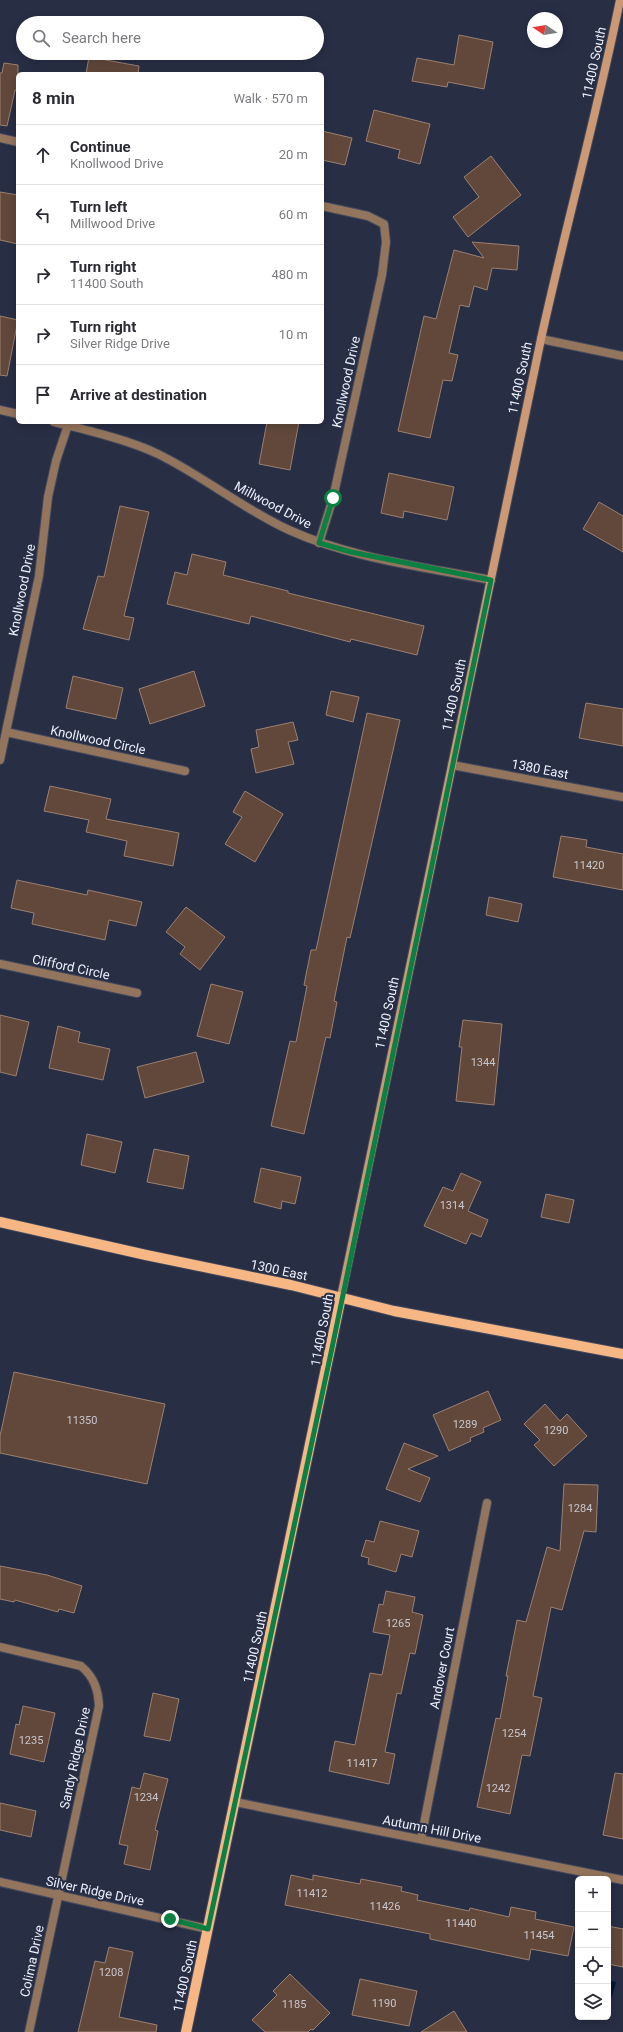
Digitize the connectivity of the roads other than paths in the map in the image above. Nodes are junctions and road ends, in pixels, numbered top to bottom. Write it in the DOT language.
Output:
graph roads {
  1 [pos="620,0"];
  2 [pos="0,138"];
  3 [pos="16,142"];
  4 [pos="324,206"];
  5 [pos="541,339"];
  6 [pos="623,356"];
  7 [pos="0,410"];
  8 [pos="16,414"];
  9 [pos="63,424"];
  10 [pos="68,425"];
  11 [pos="319,543"];
  12 [pos="491,580"];
  13 [pos="6,732"];
  14 [pos="0,760"];
  15 [pos="452,765"];
  16 [pos="185,771"];
  17 [pos="623,797"];
  18 [pos="0,964"];
  19 [pos="137,993"];
  20 [pos="0,1222"];
  21 [pos="341,1297"];
  22 [pos="623,1354"];
  23 [pos="487,1503"];
  24 [pos="0,1647"];
  25 [pos="235,1802"];
  26 [pos="421,1838"];
  27 [pos="623,1880"];
  28 [pos="0,1882"];
  29 [pos="58,1894"];
  30 [pos="208,1929"];
  31 [pos="29,2032"];
  32 [pos="186,2032"];
  1 -- 5 [label="main road, 11400 South"];
  2 -- 3 [label="street"];
  4 -- 11 [label="street, Knollwood Drive"];
  5 -- 6 [label="street"];
  5 -- 12 [label="main road, 11400 South"];
  7 -- 8 [label="street"];
  9 -- 10 [label="street, Millwood Drive"];
  10 -- 11 [label="street, Millwood Drive"];
  10 -- 13 [label="street, Knollwood Drive"];
  11 -- 12 [label="street, Millwood Drive"];
  12 -- 15 [label="main road, 11400 South"];
  13 -- 14 [label="street, Knollwood Drive"];
  13 -- 16 [label="street, Knollwood Circle"];
  15 -- 17 [label="street, 1380 East"];
  15 -- 21 [label="main road, 11400 South"];
  18 -- 19 [label="street, Clifford Circle"];
  20 -- 21 [label="main road, 1300 East"];
  21 -- 22 [label="main road, 1300 East"];
  21 -- 25 [label="main road, 11400 South"];
  23 -- 26 [label="street, Andover Court"];
  24 -- 29 [label="street, Sandy Ridge Drive"];
  25 -- 26 [label="street, Autumn Hill Drive"];
  25 -- 30 [label="main road, 11400 South"];
  26 -- 27 [label="street, Autumn Hill Drive"];
  28 -- 29 [label="street, Silver Ridge Drive"];
  29 -- 30 [label="street, Silver Ridge Drive"];
  29 -- 31 [label="street, Colima Drive"];
  30 -- 32 [label="main road, 11400 South"];
}
